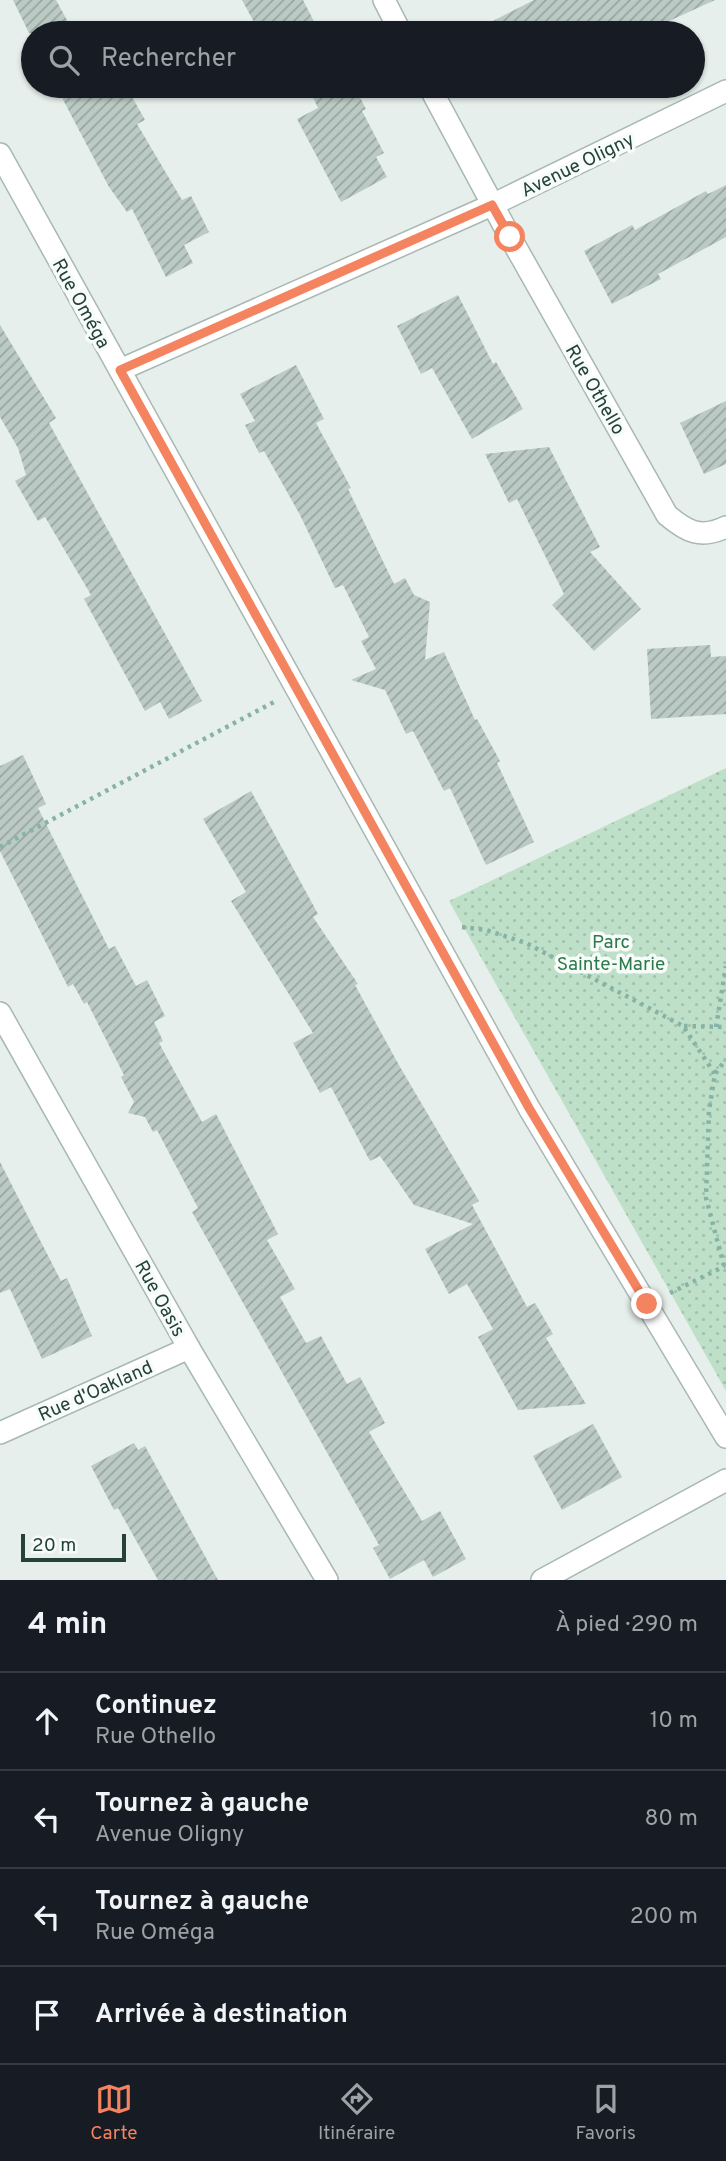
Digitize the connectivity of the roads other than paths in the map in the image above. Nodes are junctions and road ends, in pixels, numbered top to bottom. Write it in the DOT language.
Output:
graph roads {
  1 [pos="384,0"];
  2 [pos="395,21"];
  3 [pos="726,91"];
  4 [pos="435,98"];
  5 [pos="0,154"];
  6 [pos="492,205"];
  7 [pos="120,370"];
  8 [pos="726,527"];
  9 [pos="0,1013"];
  10 [pos="190,1348"];
  11 [pos="0,1433"];
  12 [pos="726,1437"];
  13 [pos="726,1480"];
  14 [pos="327,1580"];
  15 [pos="541,1580"];
  1 -- 2 [label="street"];
  3 -- 6 [label="street, Avenue Oligny"];
  4 -- 6 [label="street, Rue Othello"];
  5 -- 7 [label="street, Rue Oméga"];
  6 -- 7 [label="street, Avenue Oligny"];
  6 -- 8 [label="street, Rue Othello"];
  7 -- 12 [label="street, Rue Oméga"];
  9 -- 10 [label="street, Rue Oasis"];
  10 -- 11 [label="street, Rue d'Oakland"];
  10 -- 14 [label="street, Rue Oasis"];
  13 -- 15 [label="street"];
}
